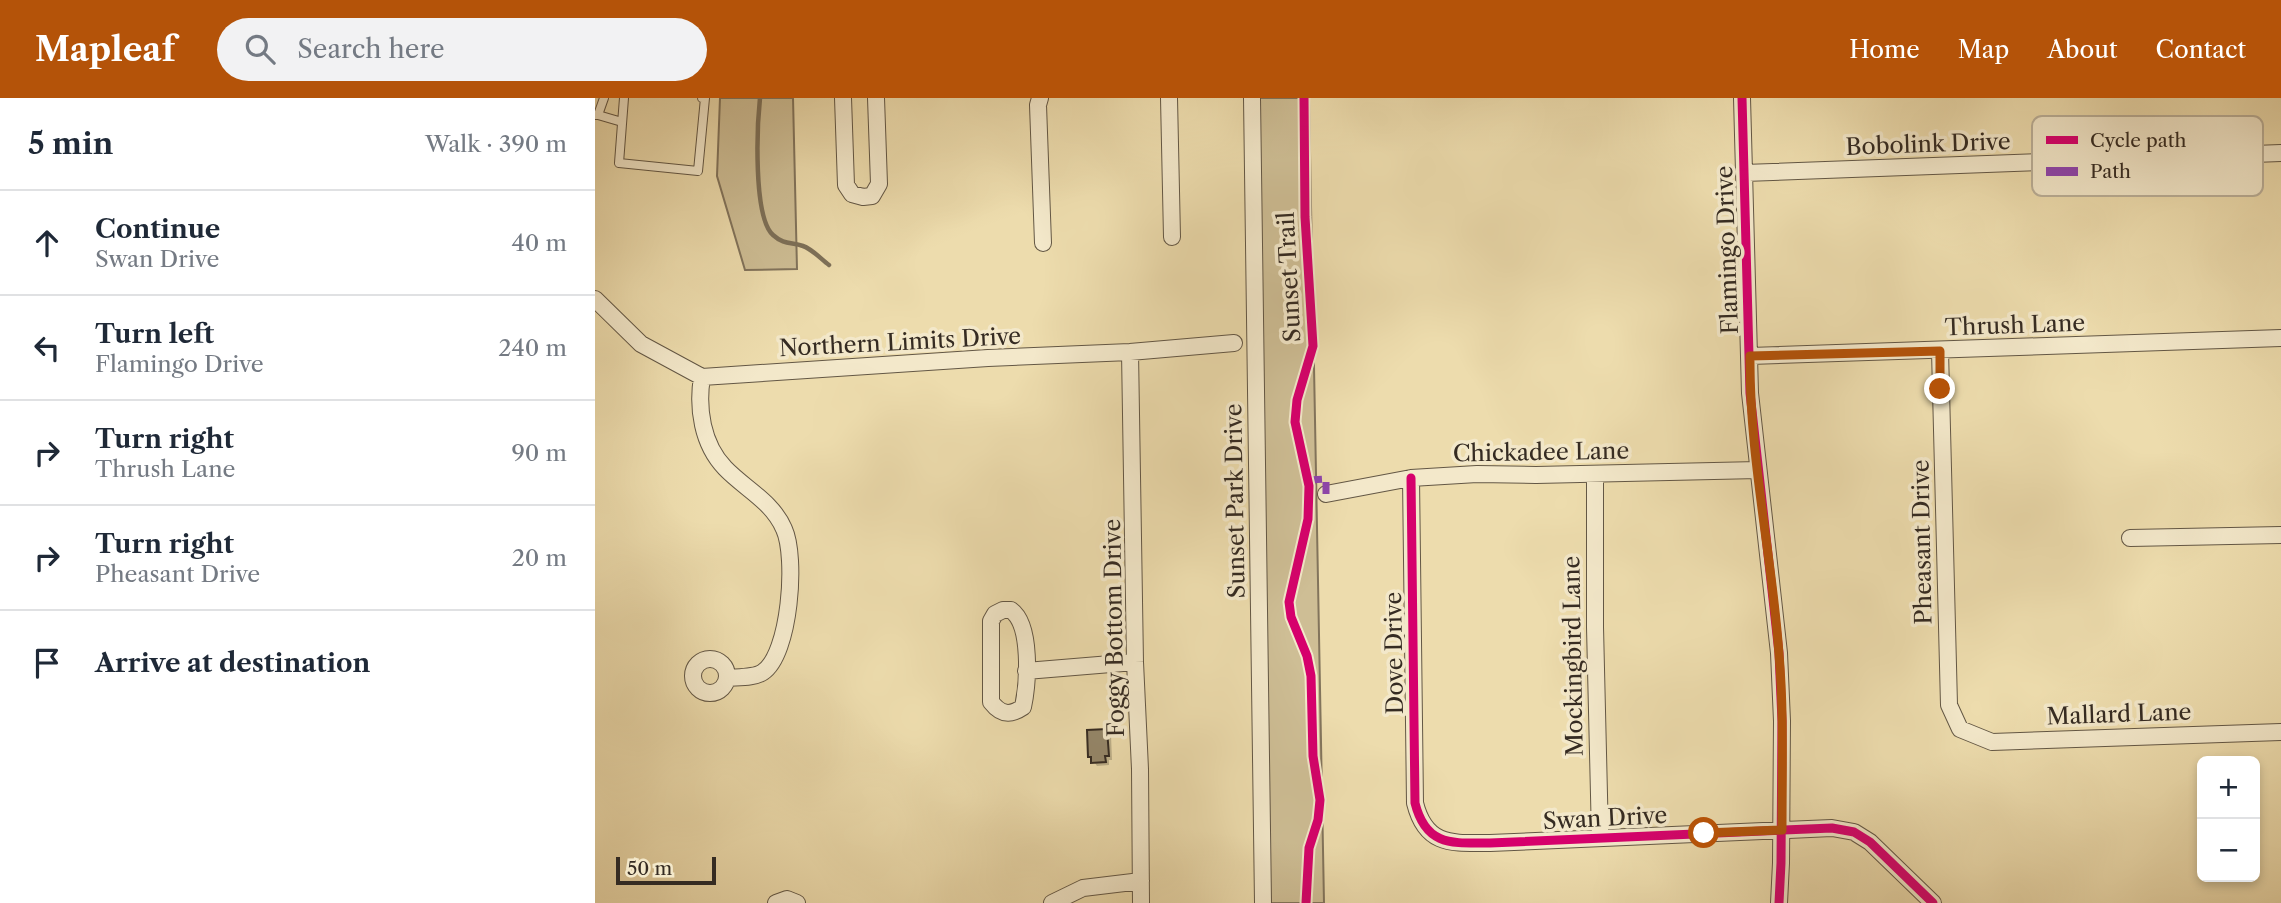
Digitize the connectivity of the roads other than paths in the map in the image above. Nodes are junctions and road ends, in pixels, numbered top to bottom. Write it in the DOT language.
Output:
graph roads {
  1 [pos="604,98"];
  2 [pos="624,98"];
  3 [pos="702,98"];
  4 [pos="842,98"];
  5 [pos="876,98"];
  6 [pos="1040,98"];
  7 [pos="1169,98"];
  8 [pos="1252,98"];
  9 [pos="1742,98"];
  10 [pos="596,115"];
  11 [pos="622,122"];
  12 [pos="2281,153"];
  13 [pos="2263,154"];
  14 [pos="2032,162"];
  15 [pos="1744,173"];
  16 [pos="1172,237"];
  17 [pos="1043,243"];
  18 [pos="595,299"];
  19 [pos="2281,338"];
  20 [pos="1234,343"];
  21 [pos="1940,351"];
  22 [pos="1129,352"];
  23 [pos="1750,356"];
  24 [pos="702,377"];
  25 [pos="1758,470"];
  26 [pos="1595,474"];
  27 [pos="1411,478"];
  28 [pos="1326,494"];
  29 [pos="2281,536"];
  30 [pos="2130,538"];
  31 [pos="1135,662"];
  32 [pos="1026,671"];
  33 [pos="727,678"];
  34 [pos="1960,729"];
  35 [pos="2281,732"];
  36 [pos="1424,827"];
  37 [pos="1782,830"];
  38 [pos="1600,838"];
  39 [pos="1141,881"];
  40 [pos="776,903"];
  41 [pos="797,903"];
  42 [pos="1052,903"];
  43 [pos="1141,903"];
  44 [pos="1263,903"];
  45 [pos="1779,903"];
  46 [pos="1933,903"];
  1 -- 10 [label="lane"];
  2 -- 11 [label="lane"];
  3 -- 11 [label="lane"];
  4 -- 5 [label="street"];
  6 -- 17 [label="street"];
  7 -- 16 [label="street"];
  8 -- 44 [label="street, Sunset Park Drive"];
  9 -- 15 [label="street, Flamingo Drive"];
  10 -- 11 [label="lane"];
  12 -- 13 [label="street, Bobolink Drive"];
  14 -- 15 [label="street, Bobolink Drive"];
  15 -- 23 [label="street, Flamingo Drive"];
  18 -- 24 [label="street"];
  19 -- 21 [label="street, Thrush Lane"];
  20 -- 22 [label="street, Northern Limits Drive"];
  21 -- 23 [label="street, Thrush Lane"];
  21 -- 34 [label="street, Pheasant Drive"];
  22 -- 24 [label="street, Northern Limits Drive"];
  22 -- 31 [label="street, Foggy Bottom Drive"];
  23 -- 25 [label="street, Flamingo Drive"];
  24 -- 33 [label="street"];
  25 -- 26 [label="street, Chickadee Lane"];
  25 -- 37 [label="street, Flamingo Drive"];
  26 -- 27 [label="street, Chickadee Lane"];
  26 -- 38 [label="street, Mockingbird Lane"];
  27 -- 28 [label="street, Chickadee Lane"];
  27 -- 36 [label="street, Dove Drive"];
  29 -- 30 [label="street"];
  31 -- 32 [label="street"];
  31 -- 39 [label="street, Foggy Bottom Drive"];
  32 -- 32 [label="street"];
  34 -- 35 [label="street, Mallard Lane"];
  36 -- 38 [label="street, Swan Drive"];
  37 -- 38 [label="street, Swan Drive"];
  37 -- 45 [label="street, Flamingo Drive"];
  37 -- 46 [label="street, Swan Drive"];
  39 -- 42 [label="street"];
  39 -- 43 [label="street, Foggy Bottom Drive"];
  40 -- 41 [label="street"];
}
